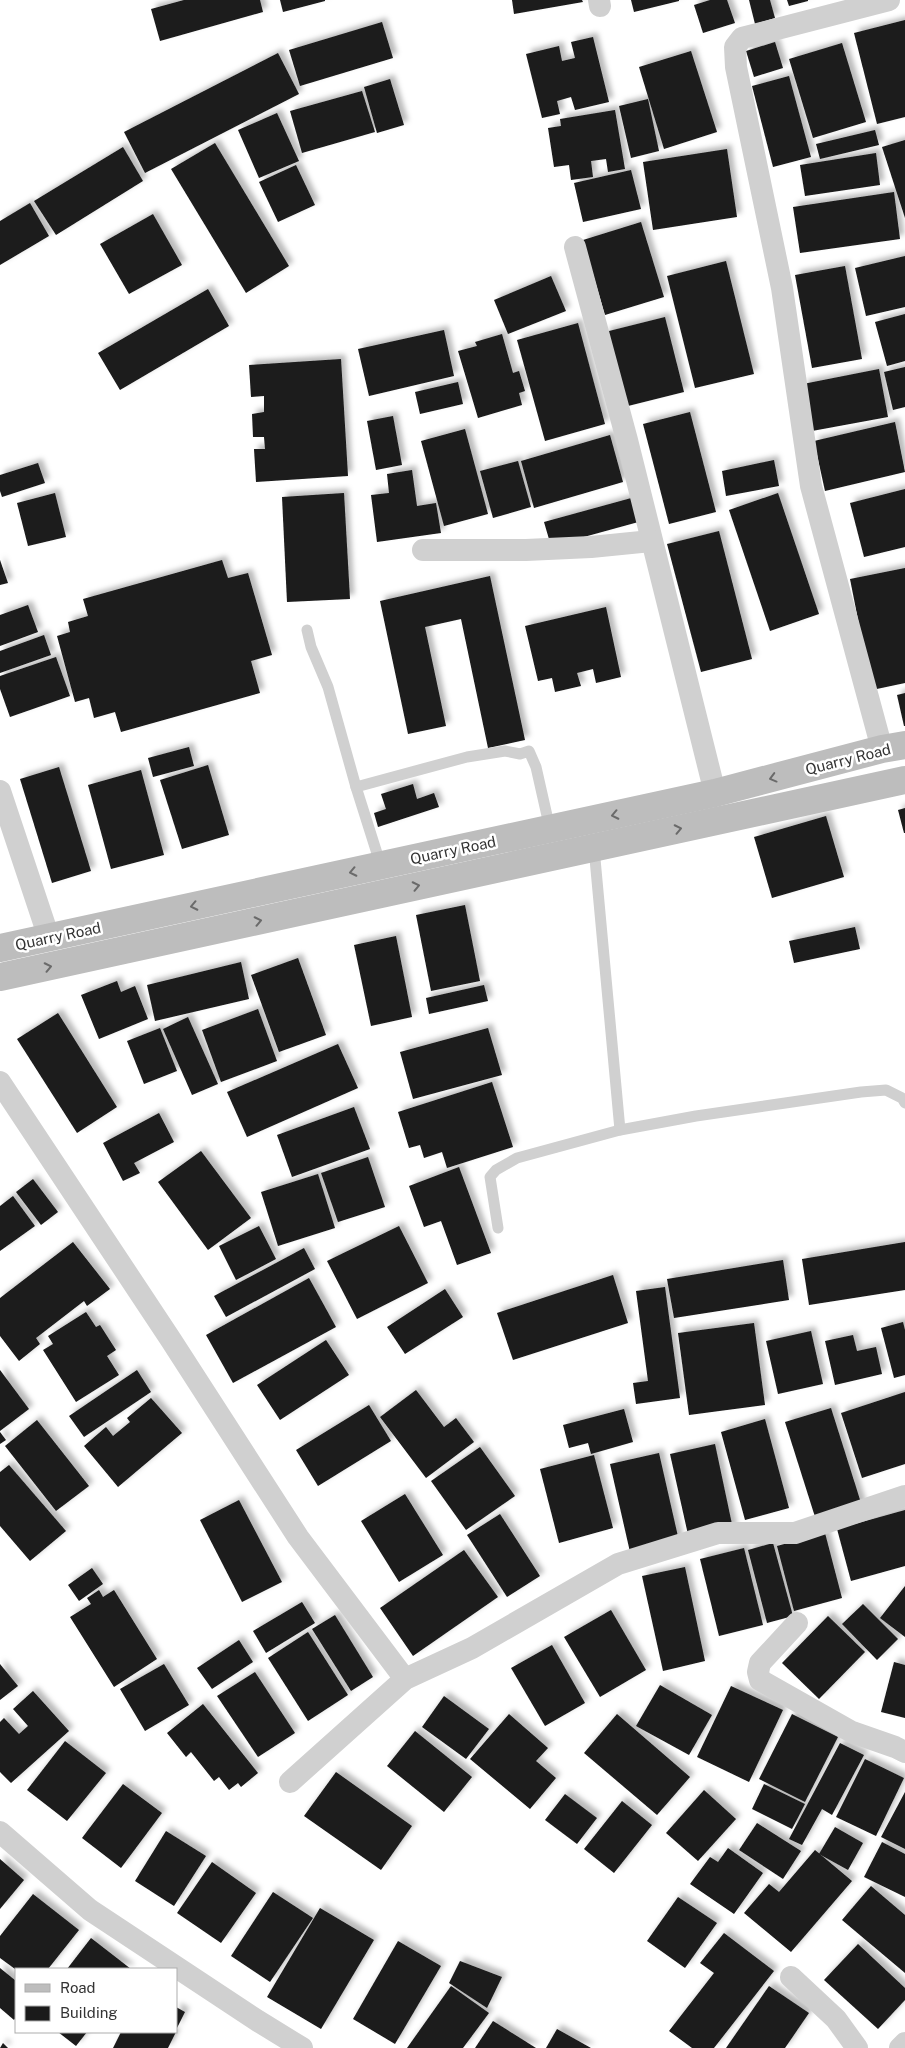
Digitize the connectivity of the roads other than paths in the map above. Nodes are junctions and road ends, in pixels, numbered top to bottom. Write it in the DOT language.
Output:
graph roads {
  1 [pos="889,0"];
  2 [pos="575,247"];
  3 [pos="651,541"];
  4 [pos="423,550"];
  5 [pos="307,630"];
  6 [pos="894,747"];
  7 [pos="905,780"];
  8 [pos="356,788"];
  9 [pos="0,791"];
  10 [pos="714,793"];
  11 [pos="550,829"];
  12 [pos="594,848"];
  13 [pos="381,866"];
  14 [pos="49,938"];
  15 [pos="0,948"];
  16 [pos="0,977"];
  17 [pos="0,1082"];
  18 [pos="905,1102"];
  19 [pos="620,1130"];
  20 [pos="498,1228"];
  21 [pos="905,1496"];
  22 [pos="797,1622"];
  23 [pos="404,1679"];
  24 [pos="905,1752"];
  25 [pos="290,1782"];
  26 [pos="0,1832"];
  27 [pos="178,1968"];
  28 [pos="178,1968"];
  29 [pos="791,1977"];
  30 [pos="905,2043"];
  31 [pos="302,2048"];
  32 [pos="857,2048"];
  33 [pos="900,2048"];
  1 -- 6 [label="street"];
  2 -- 3 [label="street"];
  3 -- 4 [label="street"];
  3 -- 10 [label="street"];
  5 -- 8 [label="lane"];
  6 -- 10 [label="main road, Quarry Road, one-way"];
  12 -- 7 [label="main road, Quarry Road, one-way"];
  8 -- 11 [label="lane"];
  8 -- 13 [label="lane"];
  9 -- 14 [label="street"];
  10 -- 11 [label="main road, Quarry Road, one-way"];
  11 -- 13 [label="main road, Quarry Road"];
  16 -- 12 [label="main road, Quarry Road, one-way"];
  12 -- 19 [label="lane"];
  13 -- 14 [label="main road, Quarry Road, one-way"];
  14 -- 15 [label="main road, Quarry Road"];
  17 -- 23 [label="street"];
  18 -- 19 [label="lane"];
  19 -- 20 [label="lane"];
  21 -- 23 [label="street"];
  22 -- 24 [label="street"];
  23 -- 25 [label="street"];
  26 -- 28 [label="street"];
  27 -- 31 [label="street"];
  29 -- 32 [label="street"];
  30 -- 33 [label="street"];
}
